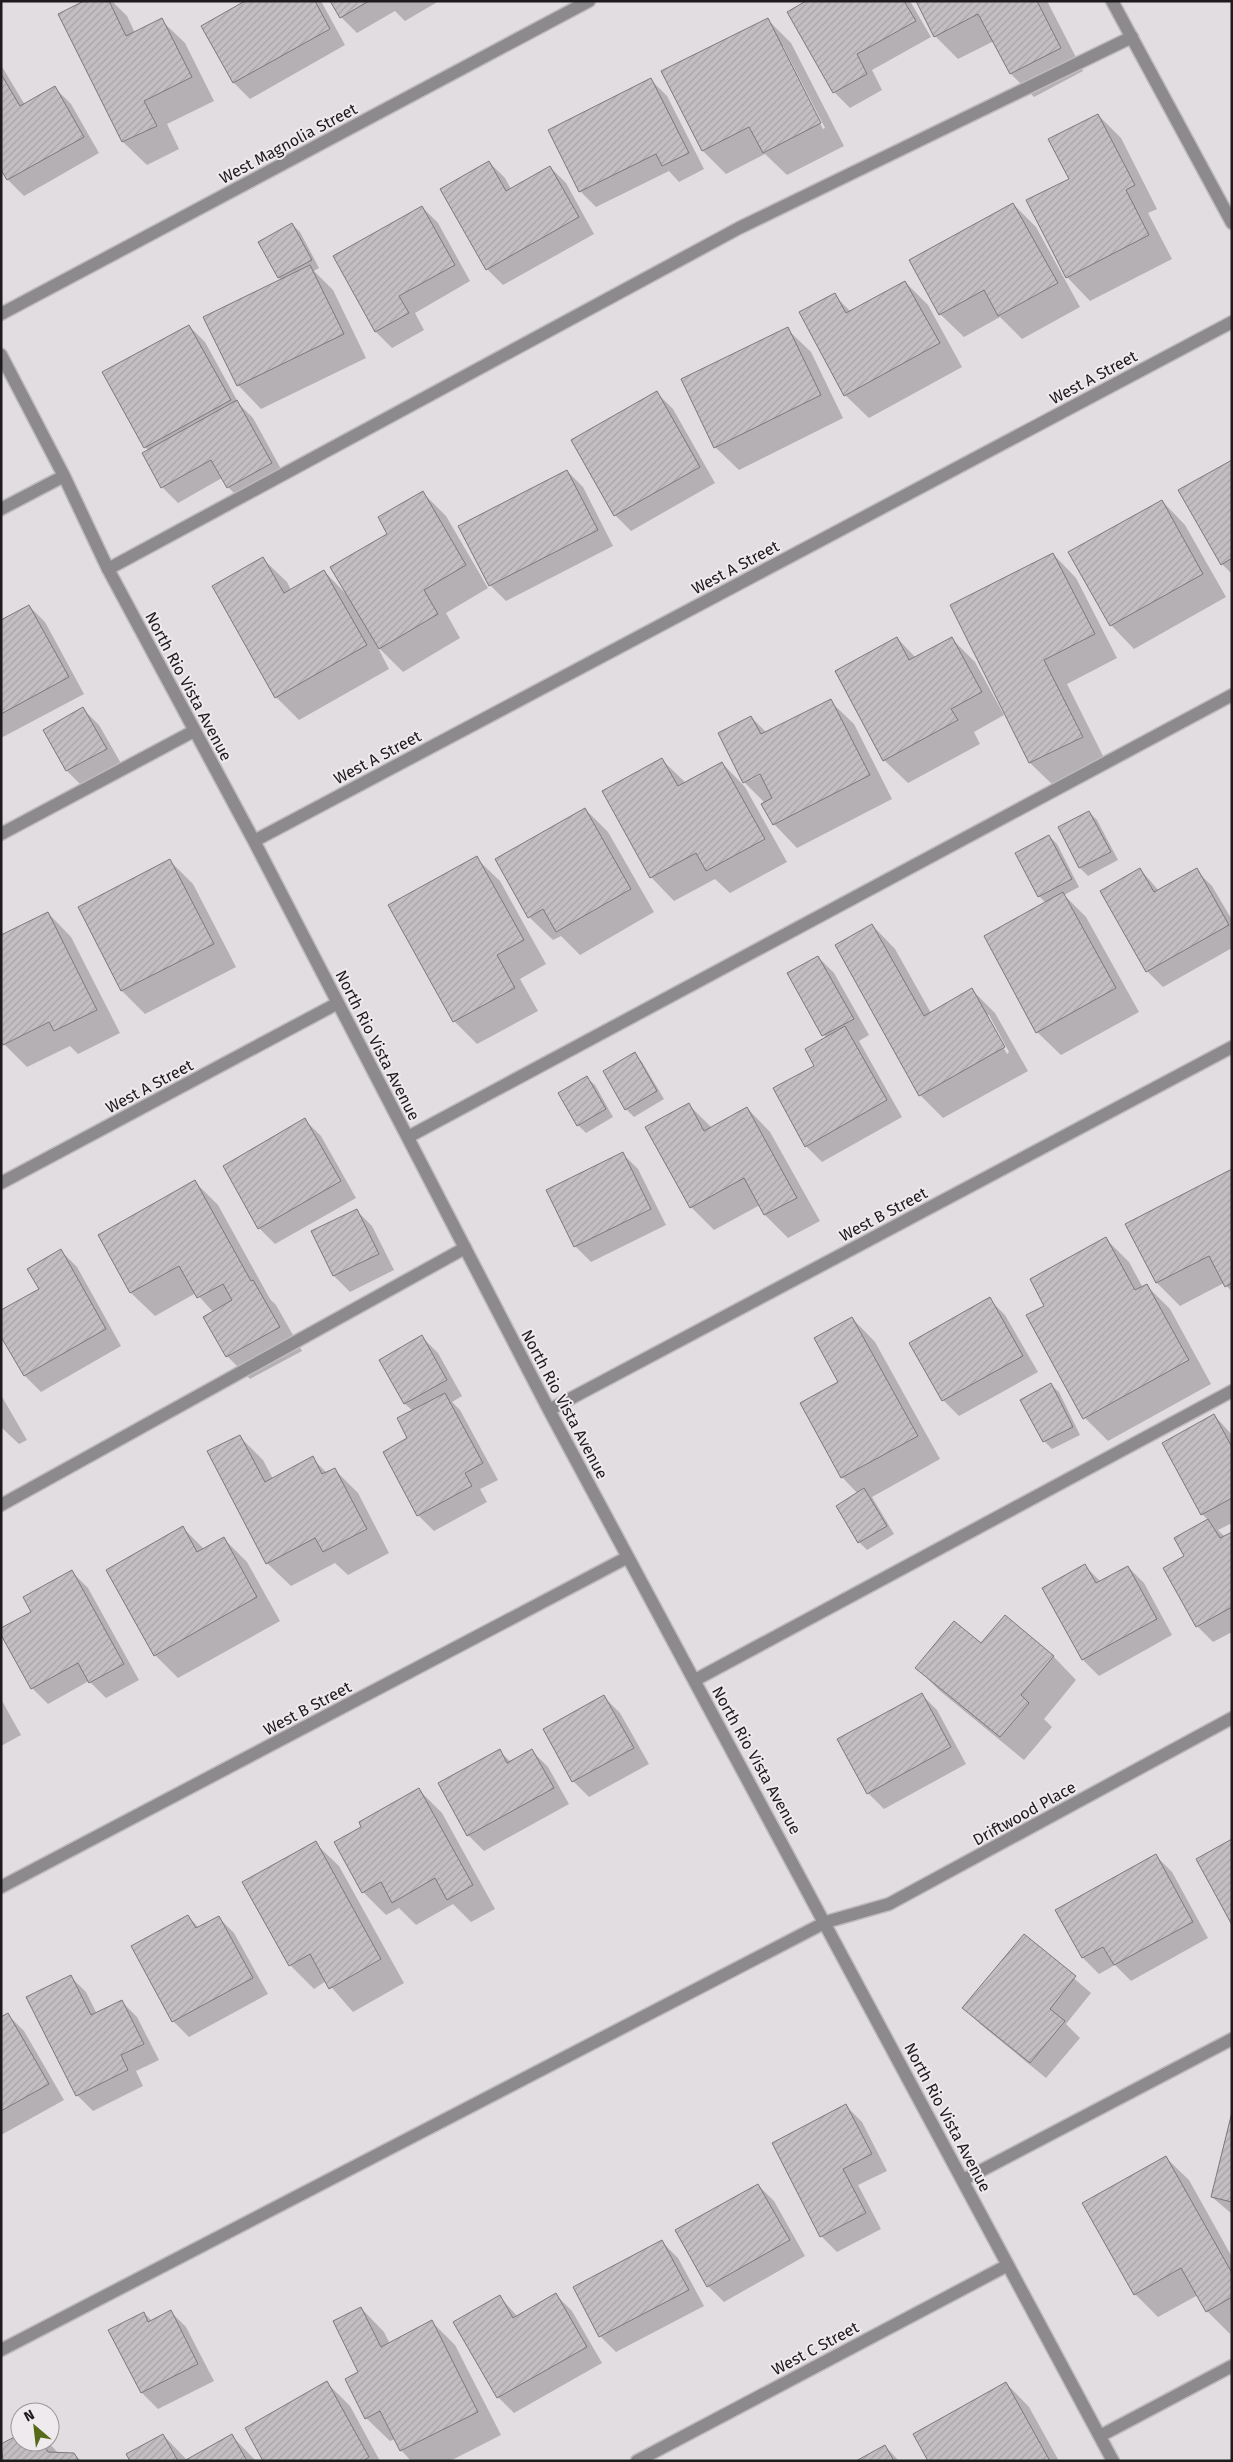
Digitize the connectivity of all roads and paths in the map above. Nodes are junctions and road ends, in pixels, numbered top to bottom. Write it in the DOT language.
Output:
graph roads {
  1 [pos="589,1"];
  2 [pos="1112,1"];
  3 [pos="1132,37"];
  4 [pos="1232,223"];
  5 [pos="1,314"];
  6 [pos="1232,322"];
  7 [pos="1,355"];
  8 [pos="64,476"];
  9 [pos="1,508"];
  10 [pos="108,569"];
  11 [pos="1232,696"];
  12 [pos="194,730"];
  13 [pos="1,834"];
  14 [pos="254,840"];
  15 [pos="338,1003"];
  16 [pos="1232,1047"];
  17 [pos="408,1137"];
  18 [pos="1,1183"];
  19 [pos="465,1248"];
  20 [pos="1232,1391"];
  21 [pos="549,1410"];
  22 [pos="1,1505"];
  23 [pos="628,1557"];
  24 [pos="694,1680"];
  25 [pos="1232,1718"];
  26 [pos="1,1887"];
  27 [pos="826,1922"];
  28 [pos="1232,2039"];
  29 [pos="963,2180"];
  30 [pos="1008,2265"];
  31 [pos="1,2350"];
  32 [pos="1232,2366"];
  33 [pos="1100,2436"];
  34 [pos="637,2461"];
  35 [pos="1113,2461"];
  1 -- 5 [label="street, West Magnolia Street"];
  2 -- 3 [label="street"];
  3 -- 4 [label="street"];
  3 -- 10 [label="street"];
  6 -- 14 [label="street, West A Street"];
  7 -- 8 [label="street, North Rio Vista Avenue"];
  8 -- 9 [label="street"];
  8 -- 10 [label="street, North Rio Vista Avenue"];
  10 -- 12 [label="street, North Rio Vista Avenue"];
  11 -- 17 [label="street"];
  12 -- 13 [label="street"];
  12 -- 14 [label="street, North Rio Vista Avenue"];
  14 -- 15 [label="street, North Rio Vista Avenue"];
  15 -- 17 [label="street, North Rio Vista Avenue"];
  15 -- 18 [label="street, West A Street"];
  16 -- 21 [label="street, West B Street"];
  17 -- 19 [label="street, North Rio Vista Avenue"];
  19 -- 21 [label="street, North Rio Vista Avenue"];
  19 -- 22 [label="street"];
  20 -- 24 [label="street"];
  21 -- 23 [label="street, North Rio Vista Avenue"];
  23 -- 24 [label="street, North Rio Vista Avenue"];
  23 -- 26 [label="street, West B Street"];
  24 -- 27 [label="street, North Rio Vista Avenue"];
  25 -- 27 [label="street, Driftwood Place"];
  27 -- 29 [label="street, North Rio Vista Avenue"];
  27 -- 31 [label="street, Driftwood Place"];
  28 -- 29 [label="street"];
  29 -- 30 [label="street, North Rio Vista Avenue"];
  30 -- 33 [label="street, North Rio Vista Avenue"];
  30 -- 34 [label="street, West C Street"];
  32 -- 33 [label="street"];
  33 -- 35 [label="street, North Rio Vista Avenue"];
}
